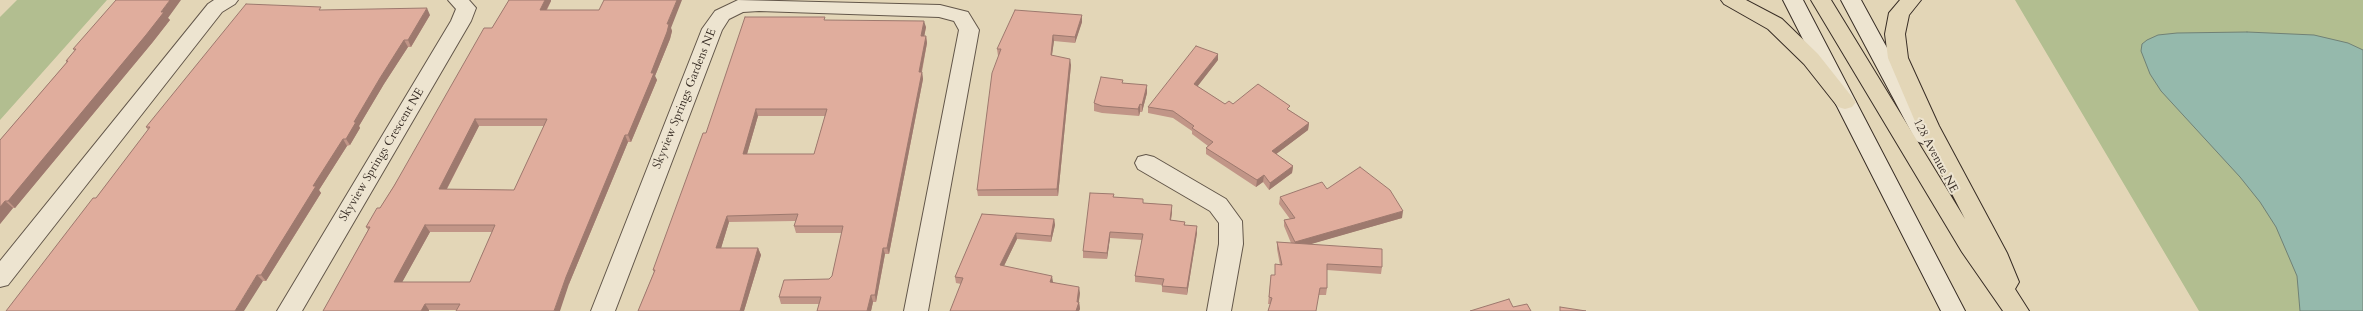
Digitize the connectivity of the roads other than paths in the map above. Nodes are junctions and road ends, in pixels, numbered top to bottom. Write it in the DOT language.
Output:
graph roads {
  1 [pos="228,0"];
  2 [pos="458,0"];
  3 [pos="1731,0"];
  4 [pos="1793,0"];
  5 [pos="1821,0"];
  6 [pos="1851,0"];
  7 [pos="1912,0"];
  8 [pos="1845,102"];
  9 [pos="1146,163"];
  10 [pos="0,278"];
  11 [pos="289,311"];
  12 [pos="603,311"];
  13 [pos="916,311"];
  14 [pos="1220,311"];
  15 [pos="1953,311"];
  16 [pos="2018,311"];
  1 -- 10 [label="street"];
  2 -- 11 [label="street, Skyview Springs Crescent NE"];
  3 -- 8 [label="main road"];
  4 -- 8 [label="street"];
  5 -- 16 [label="main road"];
  6 -- 16 [label="street, 128 Avenue NE"];
  7 -- 16 [label="main road"];
  8 -- 15 [label="street"];
  9 -- 14 [label="street"];
  12 -- 13 [label="street, Skyview Springs Gardens NE"];
}
